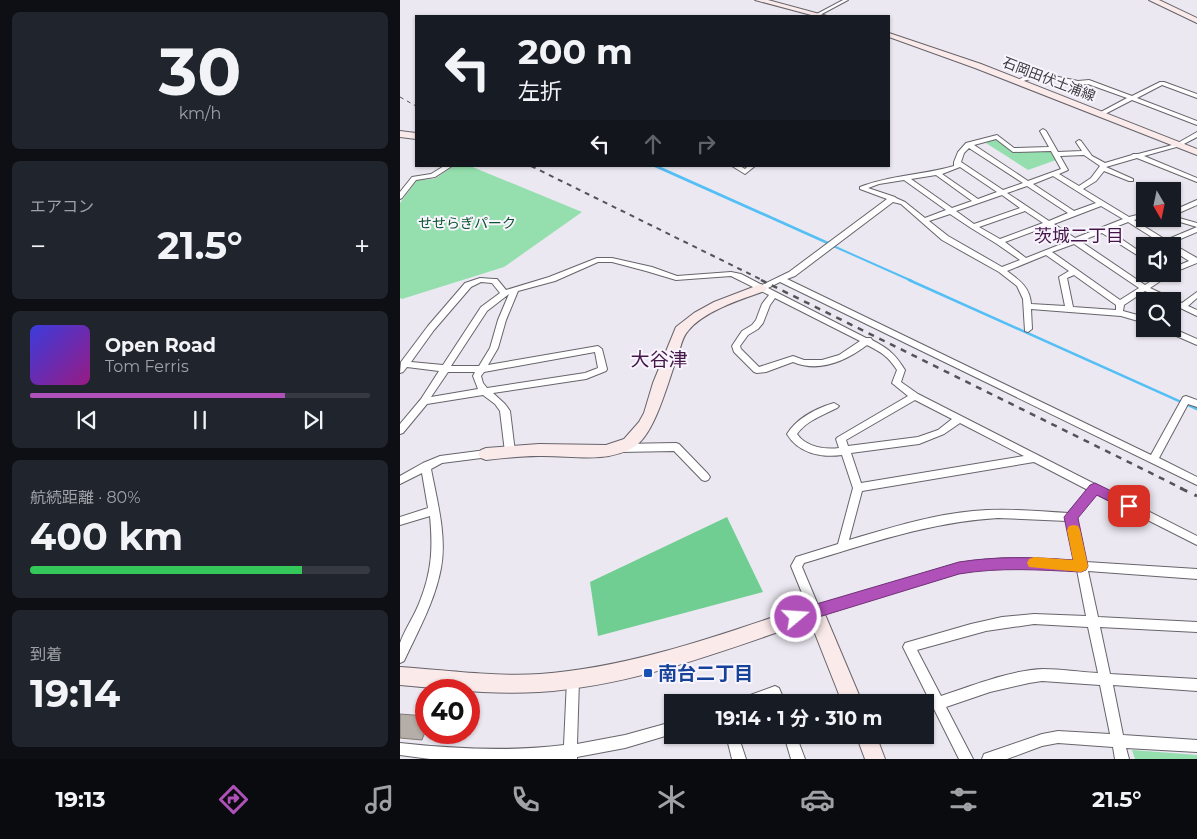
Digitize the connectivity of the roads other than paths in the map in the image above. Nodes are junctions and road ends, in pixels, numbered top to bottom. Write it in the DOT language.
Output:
graph roads {
  1 [pos="759,0"];
  2 [pos="846,0"];
  3 [pos="1153,0"];
  4 [pos="814,15"];
  5 [pos="820,15"];
  6 [pos="1197,21"];
  7 [pos="890,36"];
  8 [pos="1017,81"];
  9 [pos="1197,96"];
  10 [pos="1133,98"];
  11 [pos="1101,114"];
  12 [pos="1197,123"];
  13 [pos="1043,130"];
  14 [pos="400,134"];
  15 [pos="1197,134"];
  16 [pos="415,136"];
  17 [pos="1079,142"];
  18 [pos="968,144"];
  19 [pos="1178,145"];
  20 [pos="1055,151"];
  21 [pos="1197,152"];
  22 [pos="1086,153"];
  23 [pos="1135,155"];
  24 [pos="957,162"];
  25 [pos="1103,166"];
  26 [pos="447,167"];
  27 [pos="737,167"];
  28 [pos="751,167"];
  29 [pos="937,173"];
  30 [pos="1054,174"];
  31 [pos="906,178"];
  32 [pos="1130,180"];
  33 [pos="1197,180"];
  34 [pos="1028,183"];
  35 [pos="1078,189"];
  36 [pos="1002,192"];
  37 [pos="400,197"];
  38 [pos="893,198"];
  39 [pos="977,201"];
  40 [pos="1197,202"];
  41 [pos="1101,203"];
  42 [pos="1026,208"];
  43 [pos="1181,210"];
  44 [pos="950,211"];
  45 [pos="1074,214"];
  46 [pos="1136,218"];
  47 [pos="1128,220"];
  48 [pos="1181,220"];
  49 [pos="923,221"];
  50 [pos="1049,224"];
  51 [pos="1197,224"];
  52 [pos="973,227"];
  53 [pos="1197,229"];
  54 [pos="1102,230"];
  55 [pos="1155,237"];
  56 [pos="1181,239"];
  57 [pos="1075,241"];
  58 [pos="1000,242"];
  59 [pos="1047,252"];
  60 [pos="1136,252"];
  61 [pos="1181,252"];
  62 [pos="1024,261"];
  63 [pos="1196,261"];
  64 [pos="1181,267"];
  65 [pos="1002,270"];
  66 [pos="1074,272"];
  67 [pos="782,280"];
  68 [pos="1156,282"];
  69 [pos="1146,289"];
  70 [pos="515,290"];
  71 [pos="767,291"];
  72 [pos="1152,292"];
  73 [pos="504,293"];
  74 [pos="1197,294"];
  75 [pos="1028,306"];
  76 [pos="1183,306"];
  77 [pos="1069,308"];
  78 [pos="1120,309"];
  79 [pos="1197,313"];
  80 [pos="1136,316"];
  81 [pos="1028,329"];
  82 [pos="1181,335"];
  83 [pos="868,340"];
  84 [pos="1197,342"];
  85 [pos="402,367"];
  86 [pos="445,369"];
  87 [pos="480,369"];
  88 [pos="486,392"];
  89 [pos="916,396"];
  90 [pos="424,400"];
  91 [pos="1197,404"];
  92 [pos="834,406"];
  93 [pos="959,419"];
  94 [pos="400,431"];
  95 [pos="620,448"];
  96 [pos="844,451"];
  97 [pos="510,452"];
  98 [pos="486,454"];
  99 [pos="1036,458"];
  100 [pos="1153,460"];
  101 [pos="426,466"];
  102 [pos="705,477"];
  103 [pos="400,480"];
  104 [pos="1197,481"];
  105 [pos="858,488"];
  106 [pos="1095,488"];
  107 [pos="434,511"];
  108 [pos="1071,517"];
  109 [pos="400,521"];
  110 [pos="1197,541"];
  111 [pos="842,548"];
  112 [pos="1081,566"];
  113 [pos="1197,574"];
  114 [pos="815,611"];
  115 [pos="1092,621"];
  116 [pos="1197,628"];
  117 [pos="406,632"];
  118 [pos="400,657"];
  119 [pos="400,676"];
  120 [pos="1105,678"];
  121 [pos="573,680"];
  122 [pos="1197,684"];
  123 [pos="849,694"];
  124 [pos="939,703"];
  125 [pos="664,730"];
  126 [pos="1119,742"];
  127 [pos="735,744"];
  128 [pos="793,744"];
  129 [pos="870,744"];
  130 [pos="1197,746"];
  131 [pos="400,749"];
  132 [pos="570,755"];
  133 [pos="478,758"];
  134 [pos="739,759"];
  135 [pos="798,759"];
  136 [pos="876,759"];
  137 [pos="966,759"];
  138 [pos="989,759"];
  139 [pos="1122,759"];
  1 -- 4 [label="main road"];
  2 -- 5 [label="street"];
  3 -- 6 [label="main road"];
  7 -- 8 [label="main road, 石岡田伏土浦線"];
  8 -- 10 [label="street"];
  8 -- 11 [label="main road, 石岡田伏土浦線"];
  9 -- 10 [label="street"];
  10 -- 11 [label="street"];
  10 -- 12 [label="street"];
  11 -- 19 [label="main road, 石岡田伏土浦線"];
  13 -- 20 [label="street"];
  14 -- 16 [label="main road"];
  15 -- 19 [label="street"];
  17 -- 22 [label="street"];
  18 -- 20 [label="street"];
  18 -- 24 [label="street"];
  18 -- 34 [label="street"];
  19 -- 21 [label="main road, 石岡田伏土浦線"];
  19 -- 23 [label="street"];
  20 -- 22 [label="street"];
  20 -- 30 [label="street"];
  22 -- 25 [label="street"];
  23 -- 25 [label="street"];
  23 -- 33 [label="street"];
  24 -- 29 [label="street"];
  24 -- 36 [label="street"];
  25 -- 32 [label="street"];
  25 -- 35 [label="street"];
  26 -- 37 [label="street"];
  27 -- 28 [label="street"];
  29 -- 31 [label="street"];
  29 -- 39 [label="street"];
  30 -- 34 [label="street"];
  30 -- 35 [label="street"];
  31 -- 38 [label="street"];
  31 -- 44 [label="street"];
  34 -- 36 [label="street"];
  34 -- 45 [label="street"];
  35 -- 41 [label="street"];
  36 -- 39 [label="street"];
  36 -- 42 [label="street"];
  38 -- 49 [label="street"];
  38 -- 67 [label="street"];
  39 -- 44 [label="street"];
  40 -- 43 [label="street"];
  41 -- 45 [label="street"];
  41 -- 47 [label="street"];
  42 -- 50 [label="street"];
  42 -- 52 [label="street"];
  44 -- 49 [label="street"];
  44 -- 52 [label="street"];
  45 -- 50 [label="street"];
  46 -- 47 [label="street"];
  47 -- 54 [label="street"];
  47 -- 55 [label="street"];
  48 -- 51 [label="street"];
  49 -- 65 [label="street"];
  50 -- 57 [label="street"];
  50 -- 58 [label="street"];
  52 -- 58 [label="street"];
  53 -- 56 [label="street"];
  54 -- 57 [label="street"];
  54 -- 60 [label="street"];
  57 -- 59 [label="street"];
  57 -- 69 [label="street"];
  58 -- 62 [label="street"];
  59 -- 62 [label="street"];
  59 -- 66 [label="street"];
  61 -- 63 [label="street"];
  62 -- 65 [label="street"];
  63 -- 64 [label="street"];
  65 -- 75 [label="street"];
  66 -- 77 [label="street"];
  66 -- 78 [label="street"];
  67 -- 71 [label="street"];
  67 -- 100 [label="street"];
  68 -- 69 [label="street"];
  69 -- 72 [label="street"];
  69 -- 78 [label="street"];
  70 -- 71 [label="street"];
  70 -- 73 [label="street"];
  70 -- 87 [label="street"];
  71 -- 83 [label="street"];
  71 -- 83 [label="street"];
  71 -- 95 [label="main road"];
  73 -- 85 [label="street"];
  73 -- 86 [label="street"];
  74 -- 76 [label="street"];
  75 -- 77 [label="street"];
  75 -- 81 [label="street"];
  76 -- 79 [label="street"];
  77 -- 78 [label="street"];
  78 -- 80 [label="street"];
  82 -- 84 [label="street"];
  83 -- 89 [label="street"];
  85 -- 86 [label="street"];
  86 -- 87 [label="street"];
  86 -- 90 [label="street"];
  87 -- 88 [label="street"];
  87 -- 88 [label="street"];
  88 -- 90 [label="street"];
  88 -- 97 [label="street"];
  89 -- 93 [label="street"];
  89 -- 96 [label="street"];
  90 -- 94 [label="street"];
  91 -- 100 [label="street"];
  92 -- 96 [label="street"];
  93 -- 96 [label="street"];
  93 -- 99 [label="street"];
  95 -- 97 [label="main road"];
  95 -- 102 [label="street"];
  96 -- 105 [label="street"];
  97 -- 98 [label="main road"];
  98 -- 101 [label="street"];
  99 -- 105 [label="street"];
  99 -- 106 [label="street"];
  100 -- 104 [label="street"];
  101 -- 103 [label="street"];
  101 -- 107 [label="street"];
  105 -- 111 [label="street"];
  106 -- 108 [label="street"];
  106 -- 110 [label="street"];
  107 -- 109 [label="street"];
  107 -- 117 [label="street"];
  108 -- 111 [label="street"];
  108 -- 112 [label="street"];
  111 -- 114 [label="street"];
  112 -- 113 [label="street"];
  112 -- 114 [label="street"];
  112 -- 115 [label="street"];
  114 -- 121 [label="main road"];
  114 -- 123 [label="main road"];
  115 -- 116 [label="street"];
  115 -- 120 [label="street"];
  115 -- 124 [label="street"];
  117 -- 118 [label="street"];
  119 -- 121 [label="main road"];
  120 -- 122 [label="street"];
  120 -- 124 [label="street"];
  120 -- 126 [label="street"];
  121 -- 132 [label="street"];
  124 -- 137 [label="street"];
  125 -- 132 [label="street"];
  126 -- 130 [label="street"];
  126 -- 138 [label="street"];
  126 -- 139 [label="street"];
  127 -- 134 [label="street"];
  128 -- 135 [label="street"];
  129 -- 136 [label="main road"];
  131 -- 133 [label="street"];
  132 -- 133 [label="street"];
}
